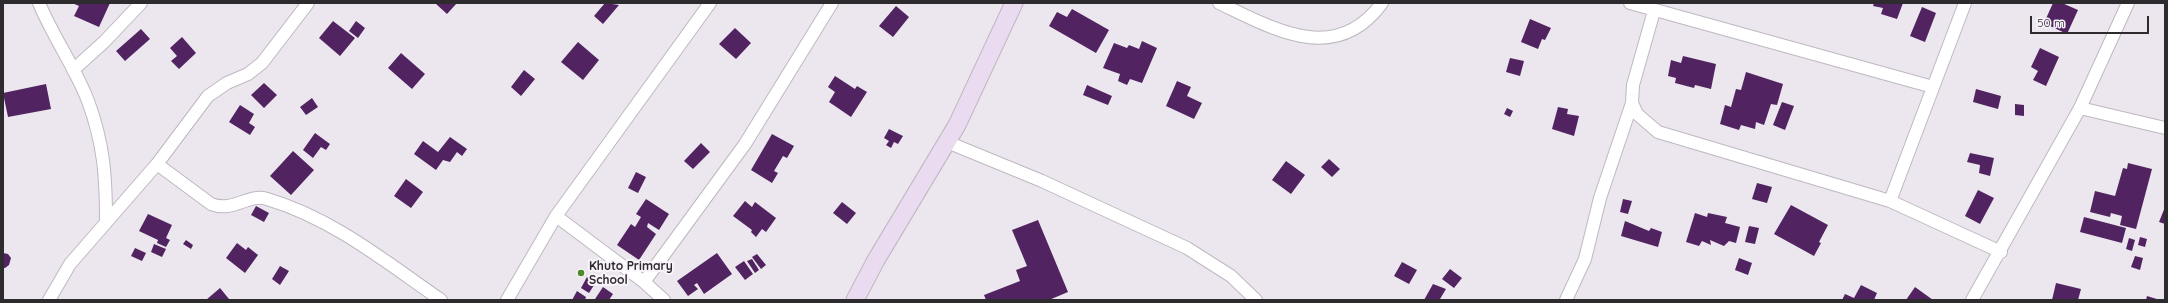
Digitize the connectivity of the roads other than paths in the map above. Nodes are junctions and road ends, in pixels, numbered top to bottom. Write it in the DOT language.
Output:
graph roads {
  1 [pos="39,3"];
  2 [pos="140,3"];
  3 [pos="308,3"];
  4 [pos="710,3"];
  5 [pos="832,3"];
  6 [pos="1014,3"];
  7 [pos="1219,3"];
  8 [pos="1382,3"];
  9 [pos="1630,3"];
  10 [pos="1965,3"];
  11 [pos="2128,3"];
  12 [pos="1654,11"];
  13 [pos="73,70"];
  14 [pos="1933,88"];
  15 [pos="1632,103"];
  16 [pos="2080,108"];
  17 [pos="2165,128"];
  18 [pos="947,142"];
  19 [pos="157,164"];
  20 [pos="1890,201"];
  21 [pos="556,216"];
  22 [pos="106,221"];
  23 [pos="2001,252"];
  24 [pos="644,282"];
  25 [pos="48,300"];
  26 [pos="441,300"];
  27 [pos="507,300"];
  28 [pos="664,300"];
  29 [pos="855,300"];
  30 [pos="1256,300"];
  31 [pos="1566,300"];
  32 [pos="1972,300"];
  1 -- 13 [label="street"];
  2 -- 13 [label="street"];
  3 -- 19 [label="street"];
  4 -- 21 [label="street"];
  5 -- 24 [label="street"];
  6 -- 18 [label="street"];
  7 -- 8 [label="street"];
  9 -- 12 [label="street"];
  10 -- 14 [label="street"];
  11 -- 16 [label="street"];
  12 -- 14 [label="street"];
  12 -- 15 [label="street"];
  13 -- 22 [label="street"];
  14 -- 20 [label="street"];
  15 -- 20 [label="street"];
  15 -- 31 [label="street"];
  16 -- 17 [label="street"];
  16 -- 23 [label="street"];
  18 -- 29 [label="street"];
  18 -- 30 [label="street"];
  19 -- 22 [label="street"];
  19 -- 26 [label="street"];
  20 -- 23 [label="street"];
  21 -- 24 [label="street"];
  21 -- 27 [label="street"];
  22 -- 25 [label="street"];
  23 -- 32 [label="street"];
  24 -- 28 [label="street"];
}
